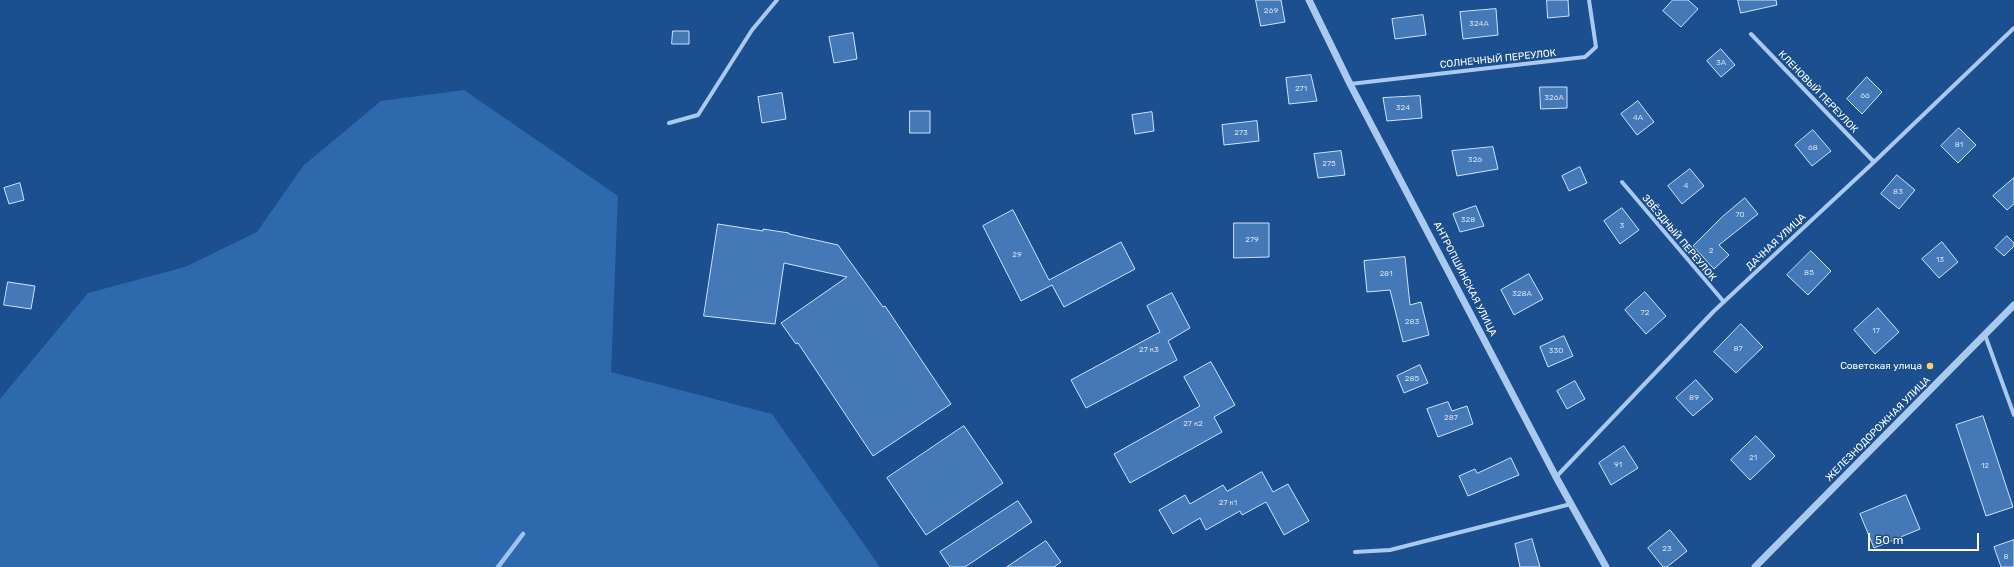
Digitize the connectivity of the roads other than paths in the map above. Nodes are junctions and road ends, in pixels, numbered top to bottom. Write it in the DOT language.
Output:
graph roads {
  1 [pos="777,0"];
  2 [pos="1309,0"];
  3 [pos="1589,0"];
  4 [pos="2014,28"];
  5 [pos="1751,34"];
  6 [pos="1350,84"];
  7 [pos="669,124"];
  8 [pos="1874,162"];
  9 [pos="1622,182"];
  10 [pos="1724,302"];
  11 [pos="2014,305"];
  12 [pos="1986,335"];
  13 [pos="2014,415"];
  14 [pos="1556,476"];
  15 [pos="1572,504"];
  16 [pos="1356,552"];
  17 [pos="1606,567"];
  18 [pos="1755,567"];
  1 -- 7 [label="street"];
  2 -- 6 [label="street, АНТРОПШИНСКАЯ УЛИЦА"];
  3 -- 6 [label="street, СОЛНЕЧНЫЙ ПЕРЕУЛОК"];
  4 -- 8 [label="street, ДАЧНАЯ УЛИЦА"];
  5 -- 8 [label="street, КЛЕНОВЫЙ ПЕРЕУЛОК"];
  6 -- 14 [label="street, АНТРОПШИНСКАЯ УЛИЦА"];
  8 -- 10 [label="street, ДАЧНАЯ УЛИЦА"];
  9 -- 10 [label="street, ЗВЁЗДНЫЙ ПЕРЕУЛОК"];
  10 -- 14 [label="street, ДАЧНАЯ УЛИЦА"];
  11 -- 12 [label="street, ЖЕЛЕЗНОДОРОЖНАЯ УЛИЦА"];
  12 -- 13 [label="street"];
  12 -- 18 [label="street, ЖЕЛЕЗНОДОРОЖНАЯ УЛИЦА"];
  14 -- 15 [label="street, АНТРОПШИНСКАЯ УЛИЦА"];
  15 -- 16 [label="street"];
  15 -- 17 [label="street, АНТРОПШИНСКАЯ УЛИЦА"];
}
